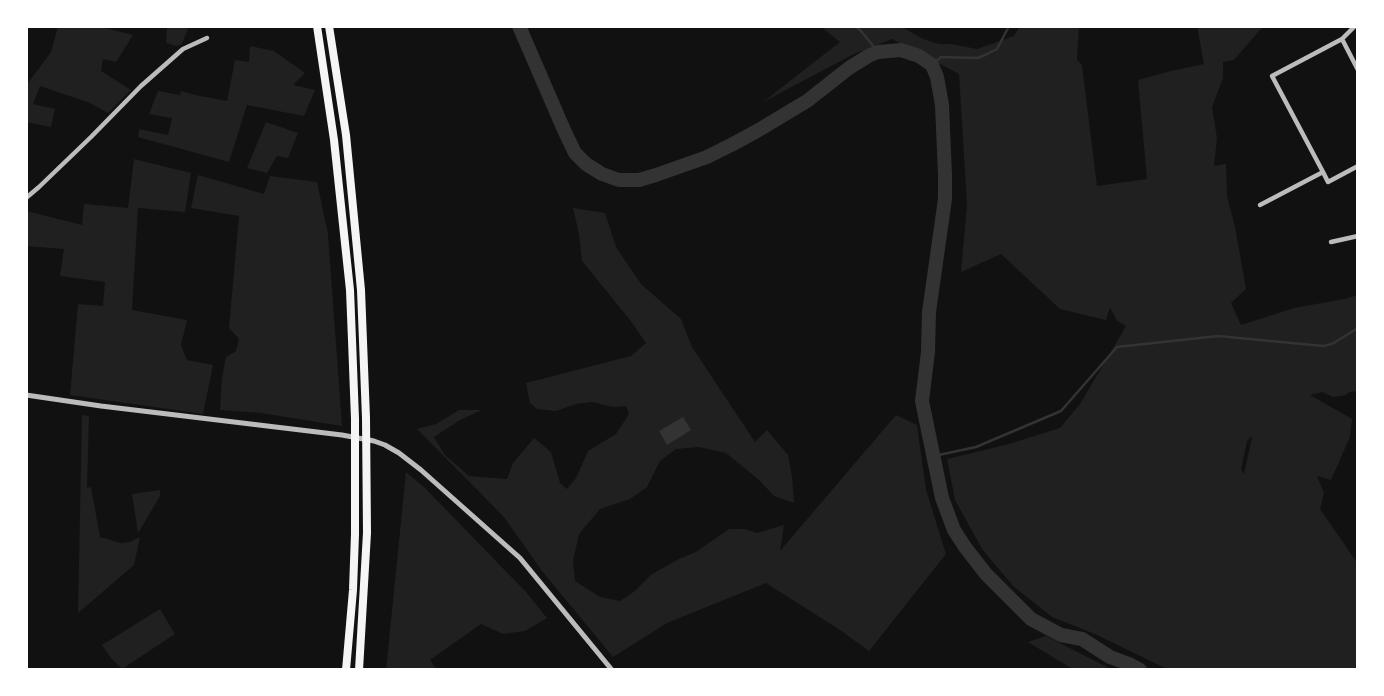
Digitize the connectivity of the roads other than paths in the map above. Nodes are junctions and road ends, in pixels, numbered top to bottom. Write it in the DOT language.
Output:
graph roads {
  1 [pos="317,26"];
  2 [pos="329,26"];
  3 [pos="1355,26"];
  4 [pos="207,38"];
  5 [pos="1342,39"];
  6 [pos="1358,70"];
  7 [pos="1358,166"];
  8 [pos="1323,172"];
  9 [pos="26,198"];
  10 [pos="1260,205"];
  11 [pos="1358,236"];
  12 [pos="1331,242"];
  13 [pos="26,395"];
  14 [pos="345,670"];
  15 [pos="359,670"];
  16 [pos="612,670"];
  1 -- 14 [label="highway"];
  2 -- 15 [label="highway"];
  3 -- 5 [label="street"];
  4 -- 9 [label="street"];
  5 -- 6 [label="street"];
  5 -- 8 [label="street"];
  7 -- 8 [label="street"];
  8 -- 10 [label="street"];
  11 -- 12 [label="street"];
  13 -- 16 [label="street"];
}
